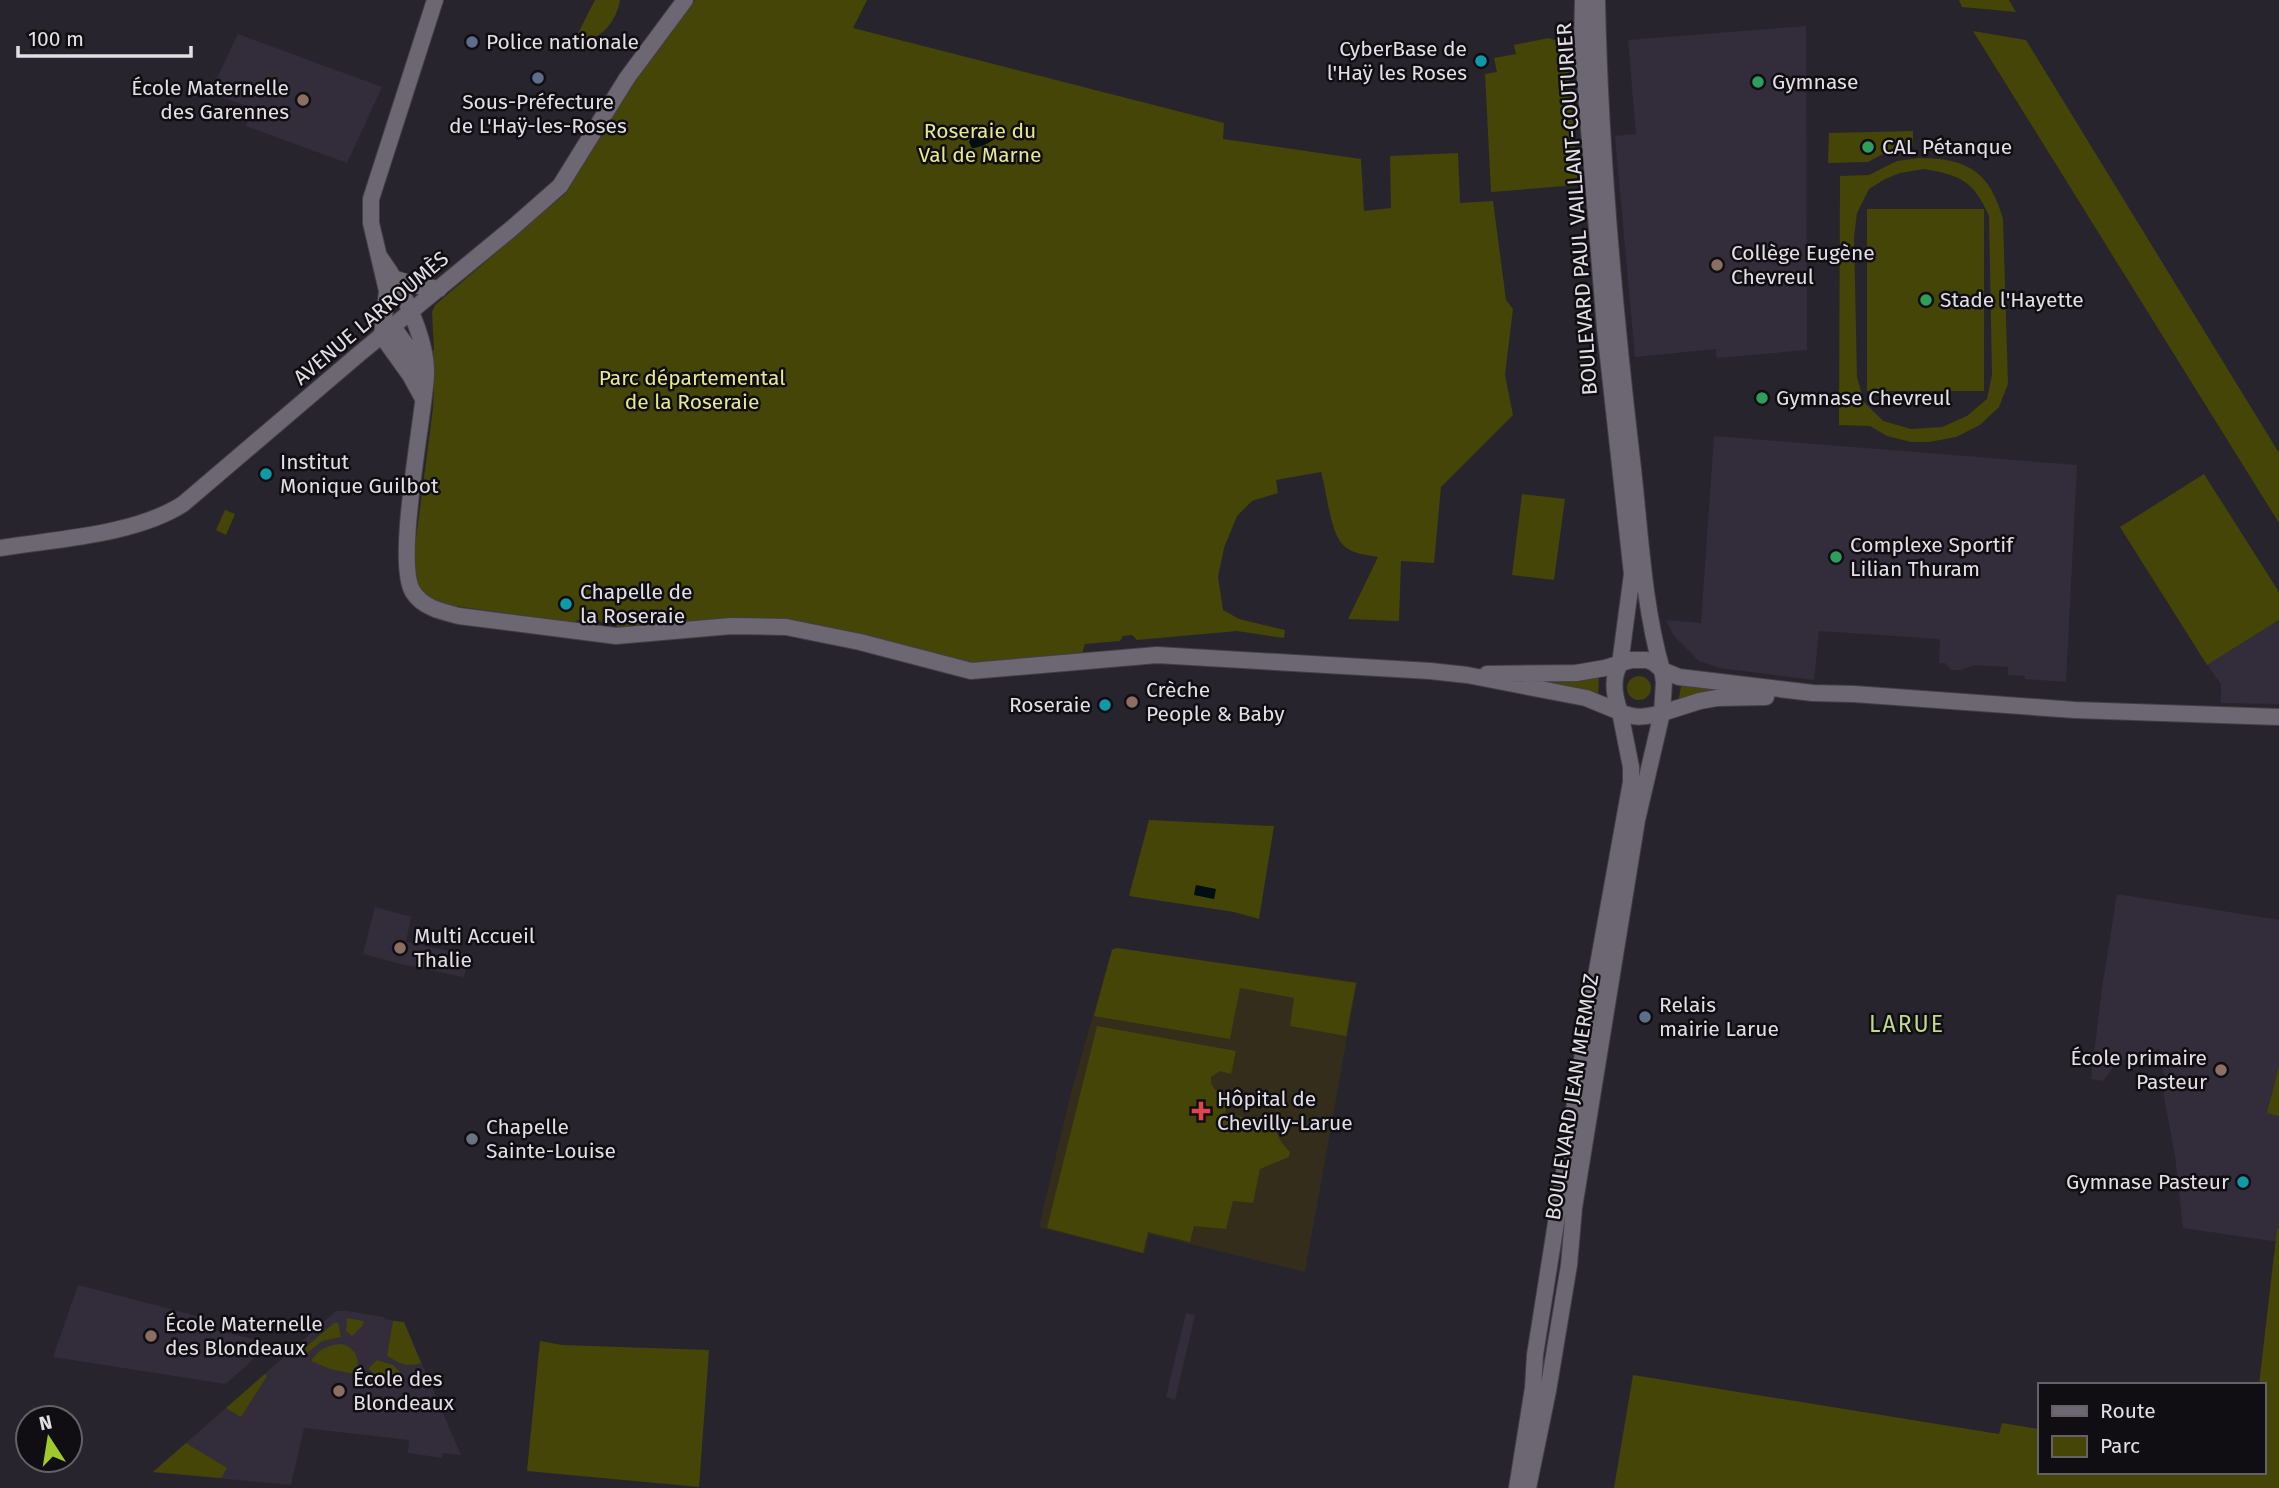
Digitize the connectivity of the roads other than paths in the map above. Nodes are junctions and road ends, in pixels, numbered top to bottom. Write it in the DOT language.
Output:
graph roads {
  1 [pos="435,0"];
  2 [pos="685,0"];
  3 [pos="1583,0"];
  4 [pos="1597,0"];
  5 [pos="391,285"];
  6 [pos="439,289"];
  7 [pos="410,313"];
  8 [pos="388,332"];
  9 [pos="426,373"];
  10 [pos="422,397"];
  11 [pos="1620,414"];
  12 [pos="0,548"];
  13 [pos="1620,664"];
  14 [pos="1662,670"];
  15 [pos="1467,675"];
  16 [pos="1814,693"];
  17 [pos="1620,712"];
  18 [pos="1662,713"];
  19 [pos="2279,717"];
  20 [pos="1517,1488"];
  21 [pos="1528,1488"];
  1 -- 5 [label="main road"];
  2 -- 6 [label="main road, AVENUE LARROUMÈS"];
  3 -- 11 [label="main road, BOULEVARD PAUL VAILLANT-COUTURIER"];
  4 -- 11 [label="main road, BOULEVARD PAUL VAILLANT-COUTURIER"];
  5 -- 6 [label="main road"];
  5 -- 7 [label="main road"];
  5 -- 8 [label="main road"];
  6 -- 7 [label="main road, AVENUE LARROUMÈS"];
  7 -- 8 [label="main road, AVENUE LARROUMÈS"];
  7 -- 9 [label="main road"];
  8 -- 9 [label="main road"];
  8 -- 10 [label="main road"];
  8 -- 12 [label="main road, AVENUE LARROUMÈS"];
  9 -- 10 [label="main road"];
  10 -- 15 [label="main road"];
  11 -- 13 [label="main road, BOULEVARD JEAN MERMOZ"];
  11 -- 14 [label="main road, BOULEVARD JEAN MERMOZ"];
  13 -- 14 [label="main road"];
  13 -- 15 [label="main road"];
  13 -- 17 [label="main road, BOULEVARD JEAN MERMOZ"];
  14 -- 16 [label="main road"];
  14 -- 18 [label="main road, BOULEVARD JEAN MERMOZ"];
  15 -- 17 [label="main road"];
  16 -- 18 [label="main road"];
  16 -- 19 [label="main road"];
  17 -- 18 [label="main road"];
  17 -- 20 [label="main road, BOULEVARD JEAN MERMOZ"];
  18 -- 21 [label="main road, BOULEVARD JEAN MERMOZ"];
}
